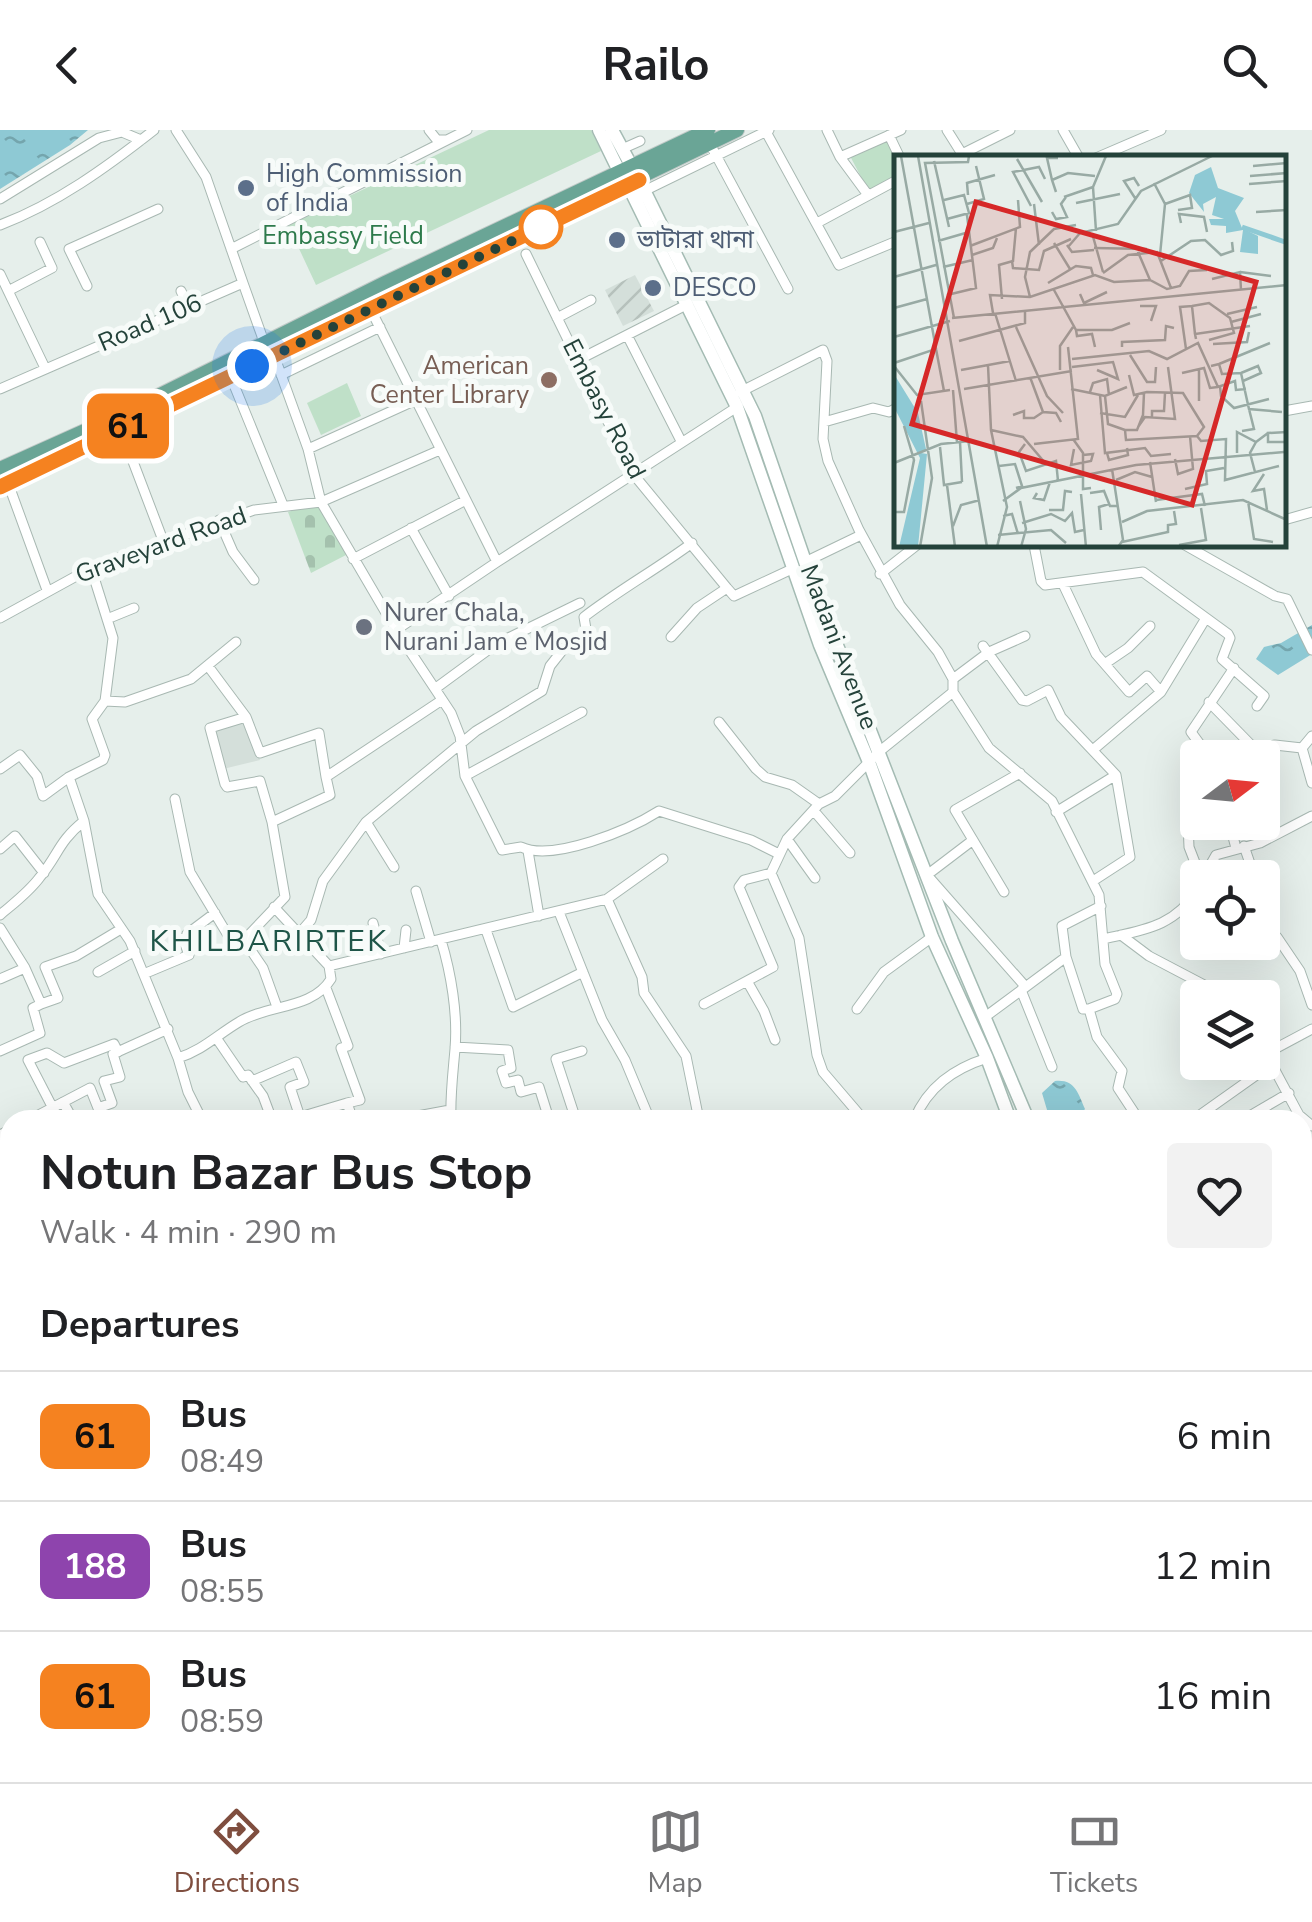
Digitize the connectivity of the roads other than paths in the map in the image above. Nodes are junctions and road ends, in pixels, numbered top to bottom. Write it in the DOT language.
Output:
graph roads {
  1 [pos="154,130"];
  2 [pos="176,130"];
  3 [pos="429,130"];
  4 [pos="467,130"];
  5 [pos="599,130"];
  6 [pos="612,130"];
  7 [pos="738,130"];
  8 [pos="767,130"];
  9 [pos="827,130"];
  10 [pos="901,130"];
  11 [pos="947,130"];
  12 [pos="1010,130"];
  13 [pos="1063,130"];
  14 [pos="1128,130"];
  15 [pos="1161,130"];
  16 [pos="889,135"];
  17 [pos="141,140"];
  18 [pos="447,140"];
  19 [pos="640,140"];
  20 [pos="1134,141"];
  21 [pos="712,144"];
  22 [pos="622,149"];
  23 [pos="899,155"];
  24 [pos="962,155"];
  25 [pos="965,155"];
  26 [pos="1077,155"];
  27 [pos="1103,155"];
  28 [pos="840,157"];
  29 [pos="633,179"];
  30 [pos="894,182"];
  31 [pos="868,195"];
  32 [pos="0,198"];
  33 [pos="158,209"];
  34 [pos="817,223"];
  35 [pos="0,225"];
  36 [pos="662,240"];
  37 [pos="40,242"];
  38 [pos="894,242"];
  39 [pos="231,249"];
  40 [pos="526,254"];
  41 [pos="0,274"];
  42 [pos="422,275"];
  43 [pos="243,283"];
  44 [pos="87,286"];
  45 [pos="788,289"];
  46 [pos="181,291"];
  47 [pos="10,296"];
  48 [pos="592,300"];
  49 [pos="688,304"];
  50 [pos="0,306"];
  51 [pos="188,306"];
  52 [pos="371,310"];
  53 [pos="557,318"];
  54 [pos="380,327"];
  55 [pos="627,336"];
  56 [pos="264,342"];
  57 [pos="274,356"];
  58 [pos="578,360"];
  59 [pos="45,368"];
  60 [pos="230,376"];
  61 [pos="281,376"];
  62 [pos="0,388"];
  63 [pos="738,398"];
  64 [pos="416,400"];
  65 [pos="1312,406"];
  66 [pos="894,410"];
  67 [pos="1287,410"];
  68 [pos="824,422"];
  69 [pos="120,430"];
  70 [pos="681,441"];
  71 [pos="308,449"];
  72 [pos="440,450"];
  73 [pos="634,475"];
  74 [pos="3,480"];
  75 [pos="464,501"];
  76 [pos="322,502"];
  77 [pos="283,505"];
  78 [pos="1312,512"];
  79 [pos="1287,519"];
  80 [pos="220,520"];
  81 [pos="410,528"];
  82 [pos="861,535"];
  83 [pos="164,542"];
  84 [pos="692,542"];
  85 [pos="913,548"];
  86 [pos="1035,548"];
  87 [pos="1190,548"];
  88 [pos="353,559"];
  89 [pos="497,562"];
  90 [pos="798,565"];
  91 [pos="91,568"];
  92 [pos="880,574"];
  93 [pos="254,580"];
  94 [pos="1063,584"];
  95 [pos="727,588"];
  96 [pos="47,590"];
  97 [pos="449,596"];
  98 [pos="580,603"];
  99 [pos="134,608"];
  100 [pos="0,618"];
  101 [pos="1206,618"];
  102 [pos="108,619"];
  103 [pos="1150,626"];
  104 [pos="396,630"];
  105 [pos="1025,636"];
  106 [pos="672,637"];
  107 [pos="236,642"];
  108 [pos="986,649"];
  109 [pos="1312,650"];
  110 [pos="1106,663"];
  111 [pos="208,666"];
  112 [pos="1234,668"];
  113 [pos="952,679"];
  114 [pos="436,688"];
  115 [pos="953,692"];
  116 [pos="1161,692"];
  117 [pos="104,700"];
  118 [pos="442,700"];
  119 [pos="1209,702"];
  120 [pos="1258,706"];
  121 [pos="582,712"];
  122 [pos="246,717"];
  123 [pos="720,722"];
  124 [pos="1312,736"];
  125 [pos="1196,740"];
  126 [pos="461,742"];
  127 [pos="1302,748"];
  128 [pos="1094,749"];
  129 [pos="880,751"];
  130 [pos="868,762"];
  131 [pos="0,769"];
  132 [pos="1020,773"];
  133 [pos="1116,775"];
  134 [pos="466,776"];
  135 [pos="69,777"];
  136 [pos="326,777"];
  137 [pos="1312,783"];
  138 [pos="175,798"];
  139 [pos="816,808"];
  140 [pos="1056,812"];
  141 [pos="1312,816"];
  142 [pos="84,821"];
  143 [pos="272,822"];
  144 [pos="366,822"];
  145 [pos="787,838"];
  146 [pos="973,840"];
  147 [pos="1237,840"];
  148 [pos="1240,847"];
  149 [pos="0,849"];
  150 [pos="528,851"];
  151 [pos="850,853"];
  152 [pos="779,854"];
  153 [pos="664,858"];
  154 [pos="1213,860"];
  155 [pos="1246,860"];
  156 [pos="394,867"];
  157 [pos="44,873"];
  158 [pos="771,873"];
  159 [pos="927,875"];
  160 [pos="814,878"];
  161 [pos="1093,881"];
  162 [pos="416,891"];
  163 [pos="1004,892"];
  164 [pos="607,899"];
  165 [pos="1101,906"];
  166 [pos="274,908"];
  167 [pos="559,912"];
  168 [pos="1180,912"];
  169 [pos="215,913"];
  170 [pos="0,916"];
  171 [pos="538,916"];
  172 [pos="372,923"];
  173 [pos="0,928"];
  174 [pos="121,929"];
  175 [pos="406,930"];
  176 [pos="486,930"];
  177 [pos="298,935"];
  178 [pos="1121,935"];
  179 [pos="932,936"];
  180 [pos="1103,938"];
  181 [pos="244,940"];
  182 [pos="1280,940"];
  183 [pos="436,941"];
  184 [pos="404,948"];
  185 [pos="135,951"];
  186 [pos="381,954"];
  187 [pos="1066,957"];
  188 [pos="329,966"];
  189 [pos="25,968"];
  190 [pos="98,972"];
  191 [pos="583,972"];
  192 [pos="146,973"];
  193 [pos="0,979"];
  194 [pos="1195,980"];
  195 [pos="747,981"];
  196 [pos="1022,987"];
  197 [pos="326,988"];
  198 [pos="41,1004"];
  199 [pos="704,1004"];
  200 [pos="1312,1005"];
  201 [pos="276,1007"];
  202 [pos="857,1009"];
  203 [pos="1089,1010"];
  204 [pos="985,1016"];
  205 [pos="168,1029"];
  206 [pos="1312,1029"];
  207 [pos="217,1039"];
  208 [pos="774,1040"];
  209 [pos="1280,1043"];
  210 [pos="455,1047"];
  211 [pos="0,1051"];
  212 [pos="582,1051"];
  213 [pos="118,1052"];
  214 [pos="178,1058"];
  215 [pos="986,1058"];
  216 [pos="1052,1067"];
  217 [pos="1280,1078"];
  218 [pos="1249,1080"];
  219 [pos="252,1081"];
  220 [pos="1289,1093"];
  221 [pos="63,1102"];
  222 [pos="347,1103"];
  223 [pos="52,1108"];
  224 [pos="98,1108"];
  225 [pos="48,1110"];
  226 [pos="67,1110"];
  227 [pos="197,1110"];
  228 [pos="268,1110"];
  229 [pos="298,1110"];
  230 [pos="324,1110"];
  231 [pos="349,1110"];
  232 [pos="451,1110"];
  233 [pos="545,1110"];
  234 [pos="573,1110"];
  235 [pos="646,1110"];
  236 [pos="697,1110"];
  237 [pos="855,1110"];
  238 [pos="920,1110"];
  239 [pos="1006,1110"];
  240 [pos="1024,1110"];
  241 [pos="1132,1110"];
  242 [pos="1207,1110"];
  243 [pos="1260,1110"];
  244 [pos="1295,1110"];
  1 -- 17 [label="street"];
  2 -- 39 [label="street"];
  3 -- 18 [label="street"];
  4 -- 18 [label="street"];
  5 -- 29 [label="main road"];
  6 -- 22 [label="main road"];
  7 -- 21 [label="main road"];
  8 -- 21 [label="street"];
  8 -- 34 [label="street"];
  9 -- 28 [label="street"];
  10 -- 16 [label="street"];
  11 -- 24 [label="street"];
  12 -- 25 [label="street"];
  13 -- 26 [label="street"];
  14 -- 20 [label="street"];
  15 -- 20 [label="street"];
  16 -- 23 [label="street"];
  16 -- 28 [label="street"];
  17 -- 32 [label="street"];
  17 -- 35 [label="street"];
  18 -- 39 [label="street"];
  19 -- 22 [label="street"];
  20 -- 27 [label="street"];
  21 -- 29 [label="main road"];
  21 -- 45 [label="street"];
  22 -- 29 [label="main road"];
  28 -- 31 [label="street"];
  29 -- 36 [label="main road, Madani Avenue"];
  29 -- 42 [label="main road"];
  30 -- 31 [label="street"];
  31 -- 34 [label="street"];
  33 -- 44 [label="street"];
  34 -- 38 [label="street"];
  36 -- 49 [label="main road, Madani Avenue"];
  36 -- 63 [label="main road, Madani Avenue"];
  37 -- 47 [label="street"];
  39 -- 43 [label="street"];
  40 -- 53 [label="street, Embasy Road"];
  41 -- 47 [label="street"];
  42 -- 52 [label="main road"];
  42 -- 56 [label="main road"];
  43 -- 51 [label="street, Road 106"];
  43 -- 56 [label="street"];
  46 -- 51 [label="street"];
  47 -- 50 [label="street"];
  47 -- 59 [label="street"];
  48 -- 53 [label="street"];
  49 -- 55 [label="street"];
  49 -- 63 [label="main road, Madani Avenue"];
  51 -- 59 [label="street, Road 106"];
  52 -- 54 [label="street"];
  52 -- 57 [label="main road"];
  53 -- 58 [label="street, Embasy Road"];
  54 -- 61 [label="street"];
  54 -- 64 [label="street"];
  55 -- 58 [label="street"];
  55 -- 70 [label="street"];
  56 -- 74 [label="main road"];
  57 -- 60 [label="main road"];
  57 -- 61 [label="street"];
  58 -- 73 [label="street, Embasy Road"];
  59 -- 62 [label="street, Road 106"];
  60 -- 69 [label="main road"];
  60 -- 77 [label="street"];
  61 -- 71 [label="street"];
  63 -- 68 [label="street"];
  63 -- 70 [label="street"];
  63 -- 90 [label="main road, Madani Avenue"];
  64 -- 71 [label="street"];
  64 -- 72 [label="street"];
  65 -- 67 [label="street"];
  66 -- 68 [label="street"];
  68 -- 82 [label="street"];
  69 -- 74 [label="main road"];
  69 -- 83 [label="street"];
  70 -- 73 [label="street"];
  71 -- 76 [label="street"];
  72 -- 75 [label="street"];
  72 -- 76 [label="street, Graveyard Road"];
  73 -- 84 [label="street, Embasy Road"];
  73 -- 89 [label="street"];
  74 -- 96 [label="street"];
  75 -- 81 [label="street"];
  75 -- 89 [label="street"];
  76 -- 77 [label="street, Graveyard Road"];
  76 -- 88 [label="street"];
  77 -- 80 [label="street, Graveyard Road"];
  78 -- 79 [label="street"];
  80 -- 83 [label="street, Graveyard Road"];
  80 -- 93 [label="street"];
  81 -- 88 [label="street"];
  81 -- 97 [label="street"];
  82 -- 90 [label="street"];
  82 -- 92 [label="street"];
  83 -- 91 [label="street, Graveyard Road"];
  84 -- 95 [label="street, Embasy Road"];
  84 -- 126 [label="street"];
  85 -- 92 [label="street"];
  86 -- 94 [label="street"];
  87 -- 109 [label="street"];
  88 -- 104 [label="street"];
  89 -- 97 [label="street"];
  90 -- 95 [label="street"];
  90 -- 129 [label="main road, Madani Avenue"];
  90 -- 130 [label="main road, Madani Avenue"];
  91 -- 96 [label="street, Graveyard Road"];
  91 -- 102 [label="street"];
  92 -- 113 [label="street"];
  94 -- 101 [label="street"];
  94 -- 110 [label="street"];
  95 -- 106 [label="street"];
  96 -- 100 [label="street, Graveyard Road"];
  97 -- 104 [label="street"];
  98 -- 114 [label="street"];
  99 -- 102 [label="street"];
  101 -- 112 [label="street"];
  101 -- 116 [label="street"];
  102 -- 117 [label="street"];
  103 -- 110 [label="street"];
  104 -- 114 [label="street"];
  105 -- 108 [label="street"];
  107 -- 111 [label="street"];
  108 -- 113 [label="street"];
  108 -- 128 [label="street"];
  110 -- 116 [label="street"];
  111 -- 117 [label="street"];
  111 -- 122 [label="street"];
  112 -- 119 [label="street"];
  112 -- 120 [label="street"];
  113 -- 115 [label="street"];
  114 -- 118 [label="street"];
  115 -- 129 [label="street"];
  115 -- 132 [label="street"];
  116 -- 128 [label="street"];
  117 -- 135 [label="street"];
  118 -- 126 [label="street"];
  118 -- 136 [label="street"];
  119 -- 125 [label="street"];
  119 -- 127 [label="street"];
  121 -- 134 [label="street"];
  122 -- 136 [label="street"];
  122 -- 143 [label="street"];
  123 -- 139 [label="street"];
  124 -- 127 [label="street"];
  126 -- 134 [label="street"];
  126 -- 144 [label="street"];
  127 -- 137 [label="street"];
  128 -- 133 [label="street"];
  129 -- 130 [label="street"];
  129 -- 159 [label="main road, Madani Avenue"];
  130 -- 139 [label="street"];
  130 -- 179 [label="main road, Madani Avenue"];
  131 -- 135 [label="street"];
  132 -- 140 [label="street"];
  132 -- 146 [label="street"];
  133 -- 140 [label="street"];
  133 -- 161 [label="street"];
  134 -- 150 [label="street"];
  135 -- 142 [label="street"];
  136 -- 143 [label="street"];
  138 -- 169 [label="street"];
  139 -- 145 [label="street"];
  139 -- 151 [label="street"];
  140 -- 161 [label="street"];
  141 -- 148 [label="street"];
  142 -- 157 [label="street"];
  142 -- 174 [label="street"];
  143 -- 166 [label="street"];
  144 -- 156 [label="street"];
  144 -- 177 [label="street"];
  145 -- 152 [label="street"];
  145 -- 160 [label="street"];
  146 -- 159 [label="street"];
  146 -- 163 [label="street"];
  147 -- 148 [label="street"];
  148 -- 154 [label="street"];
  148 -- 155 [label="street"];
  149 -- 157 [label="street"];
  150 -- 152 [label="street"];
  150 -- 171 [label="street"];
  152 -- 158 [label="street"];
  153 -- 164 [label="street"];
  157 -- 170 [label="street"];
  158 -- 195 [label="street"];
  158 -- 237 [label="street"];
  159 -- 196 [label="street"];
  159 -- 204 [label="main road, Madani Avenue"];
  161 -- 165 [label="street"];
  162 -- 183 [label="street"];
  164 -- 167 [label="street"];
  164 -- 236 [label="street"];
  165 -- 180 [label="street"];
  165 -- 187 [label="street"];
  166 -- 177 [label="street"];
  166 -- 181 [label="street"];
  167 -- 171 [label="street"];
  167 -- 191 [label="street"];
  168 -- 178 [label="street"];
  169 -- 181 [label="street"];
  169 -- 192 [label="street"];
  171 -- 176 [label="street"];
  172 -- 186 [label="street"];
  173 -- 189 [label="street"];
  174 -- 185 [label="street"];
  174 -- 198 [label="street"];
  175 -- 184 [label="street"];
  176 -- 183 [label="street"];
  176 -- 191 [label="street"];
  177 -- 188 [label="street"];
  178 -- 180 [label="street"];
  178 -- 194 [label="street"];
  179 -- 202 [label="street"];
  179 -- 215 [label="main road, Madani Avenue"];
  180 -- 203 [label="street"];
  181 -- 201 [label="street"];
  182 -- 200 [label="street"];
  183 -- 184 [label="street"];
  183 -- 210 [label="street"];
  184 -- 186 [label="street"];
  185 -- 190 [label="street"];
  185 -- 192 [label="street"];
  186 -- 188 [label="street"];
  187 -- 196 [label="street"];
  187 -- 203 [label="street"];
  188 -- 197 [label="street"];
  189 -- 193 [label="street"];
  189 -- 198 [label="street"];
  191 -- 235 [label="street"];
  192 -- 205 [label="street"];
  195 -- 199 [label="street"];
  195 -- 208 [label="street"];
  196 -- 204 [label="street"];
  196 -- 216 [label="street"];
  197 -- 201 [label="street"];
  197 -- 222 [label="street"];
  198 -- 211 [label="street"];
  201 -- 207 [label="street"];
  203 -- 241 [label="street"];
  204 -- 240 [label="main road, Madani Avenue"];
  205 -- 213 [label="street"];
  205 -- 214 [label="street"];
  206 -- 209 [label="street"];
  207 -- 214 [label="street"];
  207 -- 219 [label="street"];
  210 -- 232 [label="street"];
  210 -- 233 [label="street"];
  212 -- 234 [label="street"];
  213 -- 223 [label="street"];
  213 -- 224 [label="street"];
  214 -- 227 [label="street"];
  215 -- 238 [label="street"];
  215 -- 239 [label="main road, Madani Avenue"];
  217 -- 220 [label="street"];
  218 -- 242 [label="street"];
  219 -- 228 [label="street"];
  219 -- 229 [label="street"];
  220 -- 243 [label="street"];
  220 -- 244 [label="street"];
  221 -- 223 [label="street"];
  221 -- 224 [label="street"];
  221 -- 226 [label="street"];
  222 -- 230 [label="street"];
  222 -- 231 [label="street"];
  223 -- 225 [label="street"];
}
